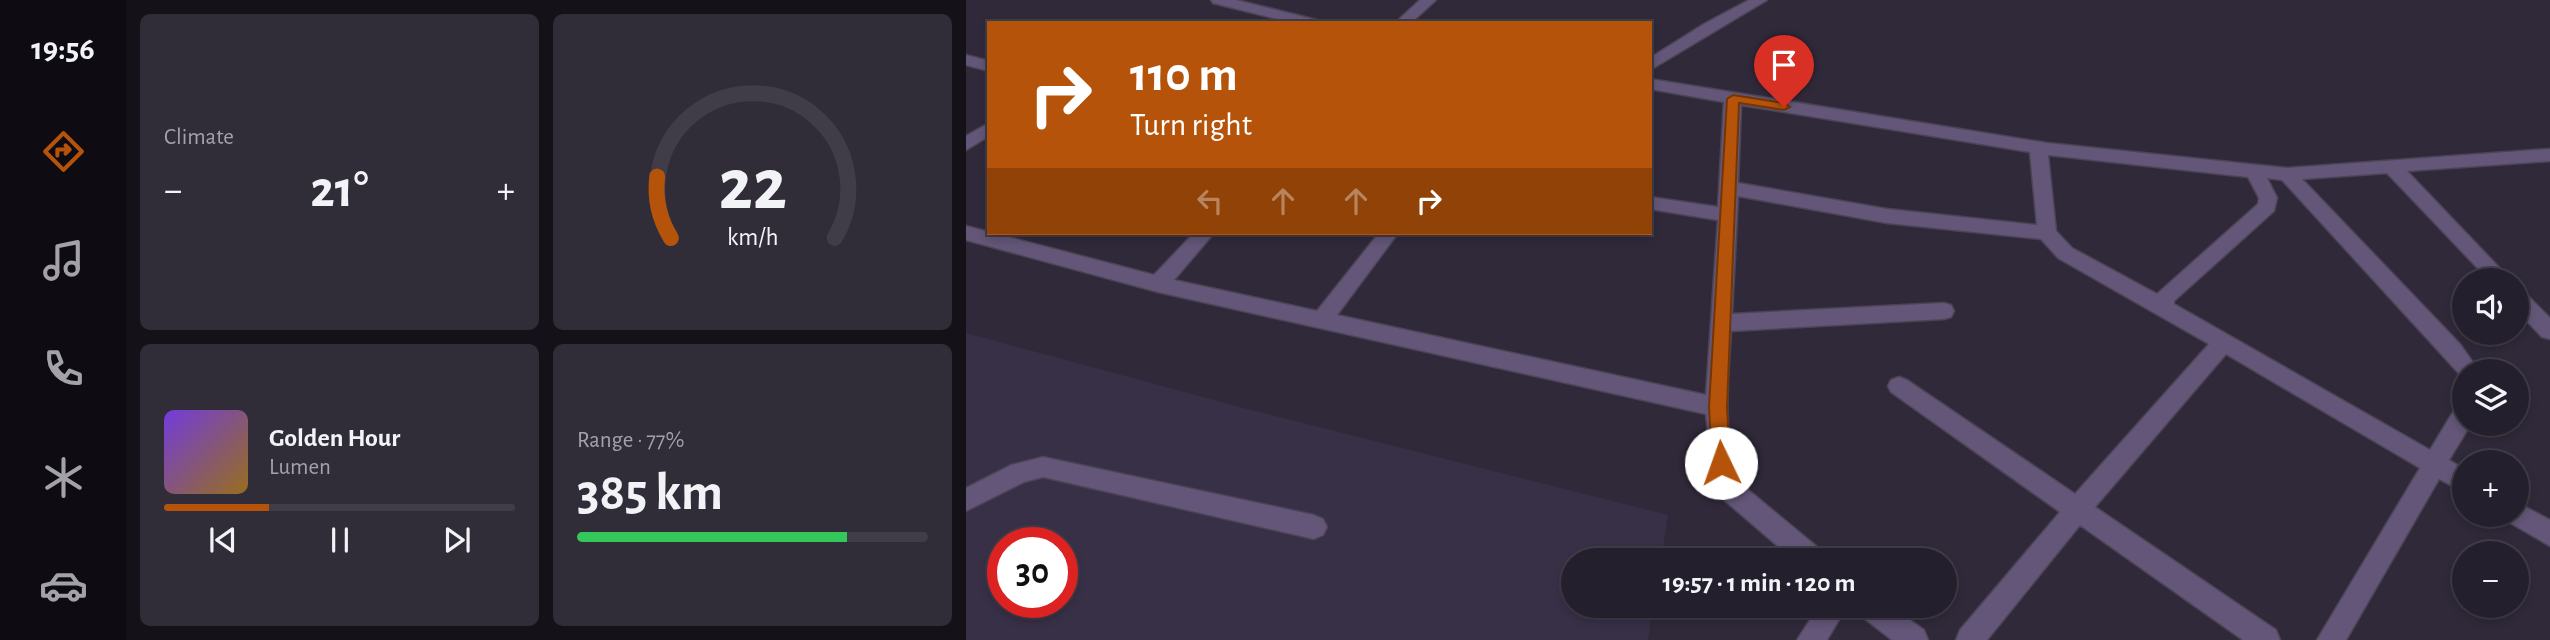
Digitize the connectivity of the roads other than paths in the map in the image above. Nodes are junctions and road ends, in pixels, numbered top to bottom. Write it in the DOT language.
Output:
graph roads {
  1 [pos="1217,0"];
  2 [pos="1429,0"];
  3 [pos="1760,0"];
  4 [pos="1265,18"];
  5 [pos="1293,21"];
  6 [pos="1404,21"];
  7 [pos="966,60"];
  8 [pos="1652,64"];
  9 [pos="987,65"];
  10 [pos="1652,84"];
  11 [pos="1733,99"];
  12 [pos="987,129"];
  13 [pos="966,144"];
  14 [pos="2038,147"];
  15 [pos="2546,159"];
  16 [pos="2391,166"];
  17 [pos="2255,172"];
  18 [pos="2287,174"];
  19 [pos="1729,188"];
  20 [pos="1652,203"];
  21 [pos="1727,215"];
  22 [pos="966,233"];
  23 [pos="2047,233"];
  24 [pos="1203,235"];
  25 [pos="1387,235"];
  26 [pos="1011,239"];
  27 [pos="2489,268"];
  28 [pos="1158,284"];
  29 [pos="2164,308"];
  30 [pos="2529,309"];
  31 [pos="1944,312"];
  32 [pos="1322,320"];
  33 [pos="1722,323"];
  34 [pos="2550,331"];
  35 [pos="2222,343"];
  36 [pos="2459,359"];
  37 [pos="1899,386"];
  38 [pos="1718,407"];
  39 [pos="2452,433"];
  40 [pos="2433,463"];
  41 [pos="2452,474"];
  42 [pos="966,500"];
  43 [pos="2077,510"];
  44 [pos="2529,521"];
  45 [pos="1314,527"];
  46 [pos="2550,534"];
  47 [pos="1799,548"];
  48 [pos="1826,618"];
  49 [pos="1885,618"];
  50 [pos="1811,640"];
  51 [pos="1914,640"];
  52 [pos="1970,640"];
  53 [pos="2266,640"];
  54 [pos="2331,640"];
  1 -- 4 [label="street"];
  2 -- 6 [label="street"];
  3 -- 8 [label="street"];
  4 -- 5 [label="street"];
  7 -- 9 [label="street"];
  10 -- 11 [label="street"];
  11 -- 14 [label="street"];
  11 -- 19 [label="street"];
  12 -- 13 [label="street"];
  14 -- 17 [label="street"];
  14 -- 23 [label="street"];
  15 -- 16 [label="street"];
  16 -- 18 [label="street"];
  16 -- 27 [label="street"];
  17 -- 18 [label="street"];
  17 -- 29 [label="street"];
  18 -- 36 [label="street"];
  19 -- 21 [label="street"];
  19 -- 23 [label="street"];
  20 -- 21 [label="street"];
  21 -- 33 [label="street"];
  22 -- 26 [label="street"];
  23 -- 29 [label="street"];
  24 -- 28 [label="street"];
  25 -- 32 [label="street"];
  26 -- 28 [label="street"];
  28 -- 32 [label="street"];
  29 -- 35 [label="street"];
  30 -- 34 [label="street"];
  31 -- 33 [label="street"];
  32 -- 38 [label="street"];
  33 -- 38 [label="street"];
  35 -- 40 [label="street"];
  35 -- 43 [label="street"];
  37 -- 43 [label="street"];
  38 -- 47 [label="street"];
  39 -- 40 [label="street"];
  40 -- 41 [label="street"];
  40 -- 54 [label="street"];
  42 -- 45 [label="street"];
  43 -- 52 [label="street"];
  43 -- 53 [label="street"];
  44 -- 46 [label="street"];
  48 -- 50 [label="street"];
  49 -- 51 [label="street"];
}
